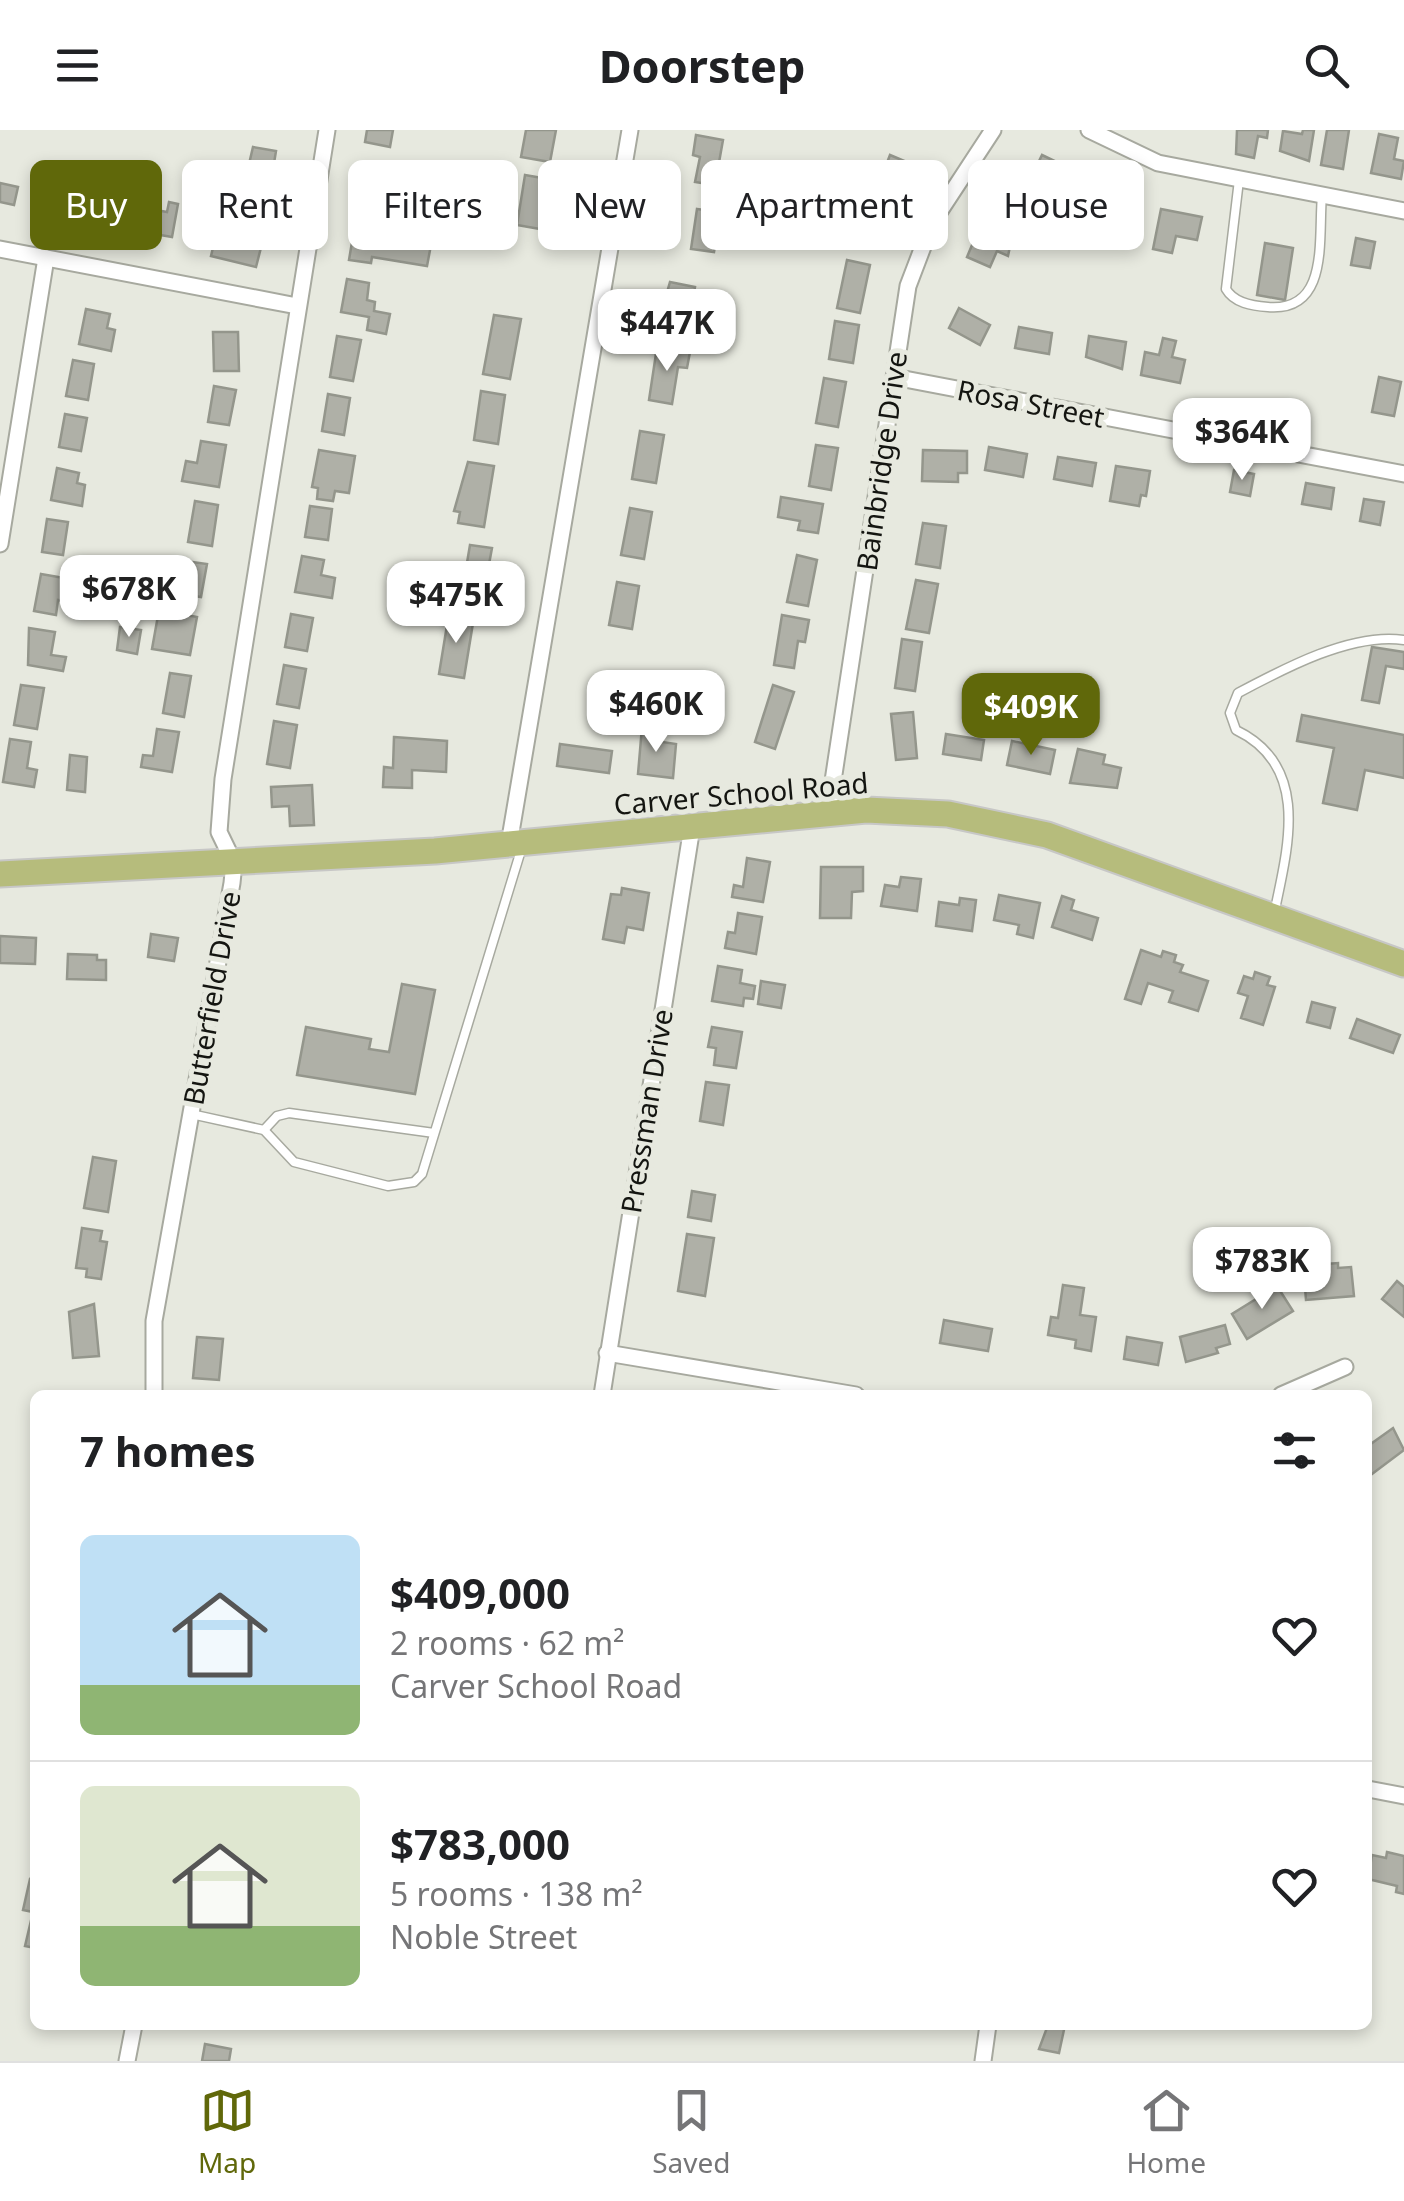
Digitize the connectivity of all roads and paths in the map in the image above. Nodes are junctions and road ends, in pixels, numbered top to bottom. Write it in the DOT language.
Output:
graph roads {
  1 [pos="327,130"];
  2 [pos="630,130"];
  3 [pos="994,130"];
  4 [pos="1089,130"];
  5 [pos="1239,180"];
  6 [pos="1322,196"];
  7 [pos="1404,210"];
  8 [pos="0,249"];
  9 [pos="46,258"];
  10 [pos="297,306"];
  11 [pos="894,377"];
  12 [pos="1404,474"];
  13 [pos="0,544"];
  14 [pos="1404,640"];
  15 [pos="828,814"];
  16 [pos="692,828"];
  17 [pos="516,843"];
  18 [pos="234,863"];
  19 [pos="0,874"];
  20 [pos="1273,916"];
  21 [pos="1404,964"];
  22 [pos="190,1114"];
  23 [pos="264,1130"];
  24 [pos="434,1133"];
  25 [pos="607,1352"];
  26 [pos="1345,1366"];
  27 [pos="154,1390"];
  28 [pos="603,1390"];
  29 [pos="827,1390"];
  30 [pos="1292,1390"];
  31 [pos="1372,1789"];
  32 [pos="1404,1796"];
  33 [pos="133,2030"];
  34 [pos="987,2030"];
  35 [pos="128,2061"];
  36 [pos="983,2061"];
  1 -- 10 [label="street, Butterfield Drive"];
  2 -- 17 [label="street"];
  3 -- 11 [label="street, Bainbridge Drive"];
  4 -- 5 [label="street"];
  5 -- 6 [label="street"];
  5 -- 6 [label="lane"];
  6 -- 7 [label="street"];
  8 -- 9 [label="street"];
  9 -- 10 [label="street"];
  9 -- 13 [label="street"];
  10 -- 18 [label="street, Butterfield Drive"];
  11 -- 12 [label="street, Rosa Street"];
  11 -- 15 [label="street, Bainbridge Drive"];
  14 -- 20 [label="lane"];
  15 -- 16 [label="main road, Carver School Road"];
  15 -- 20 [label="main road, Carver School Road"];
  16 -- 17 [label="main road, Carver School Road"];
  16 -- 25 [label="street, Pressman Drive"];
  17 -- 18 [label="main road, Carver School Road"];
  17 -- 24 [label="lane"];
  18 -- 19 [label="main road, Carver School Road"];
  18 -- 22 [label="street, Butterfield Drive"];
  20 -- 21 [label="main road, Carver School Road"];
  22 -- 23 [label="lane"];
  22 -- 27 [label="street, Butterfield Drive"];
  23 -- 24 [label="lane"];
  23 -- 24 [label="lane"];
  25 -- 28 [label="street, Pressman Drive"];
  25 -- 29 [label="street"];
  26 -- 30 [label="street"];
  31 -- 32 [label="street"];
  33 -- 35 [label="street"];
  34 -- 36 [label="street"];
}
